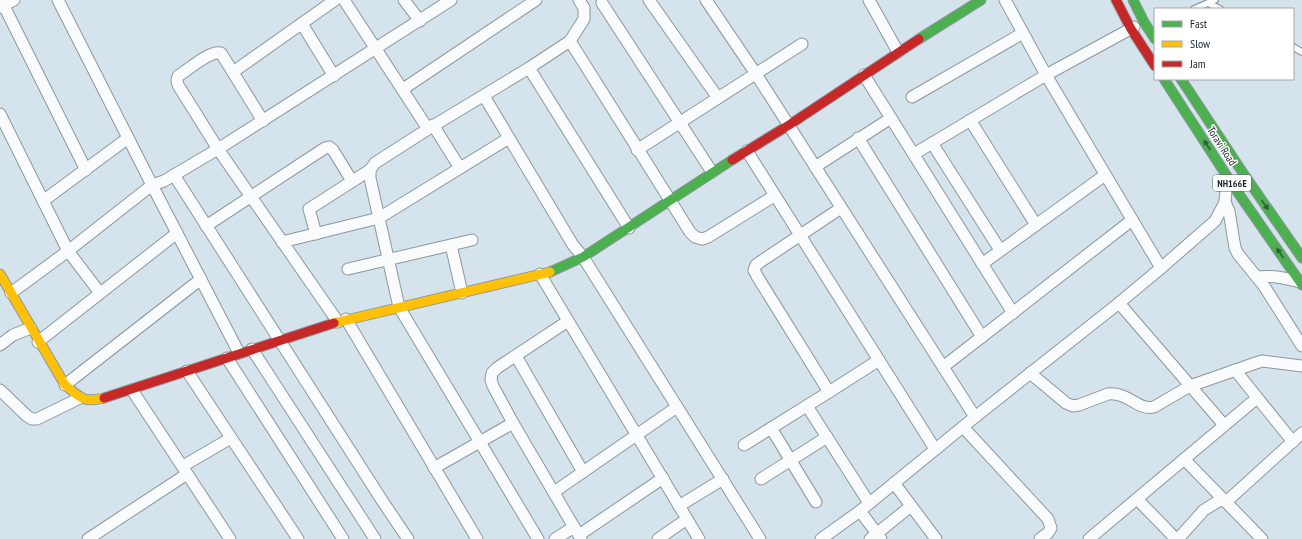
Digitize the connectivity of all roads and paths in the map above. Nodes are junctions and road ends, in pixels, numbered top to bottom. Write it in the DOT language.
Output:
graph roads {
  1 [pos="58,0"];
  2 [pos="335,0"];
  3 [pos="344,0"];
  4 [pos="404,0"];
  5 [pos="452,0"];
  6 [pos="536,0"];
  7 [pos="649,0"];
  8 [pos="706,0"];
  9 [pos="869,0"];
  10 [pos="982,0"];
  11 [pos="1005,0"];
  12 [pos="1116,0"];
  13 [pos="1133,0"];
  14 [pos="1215,0"];
  15 [pos="604,1"];
  16 [pos="5,3"];
  17 [pos="1208,3"];
  18 [pos="582,4"];
  19 [pos="1196,8"];
  20 [pos="1218,8"];
  21 [pos="420,21"];
  22 [pos="1147,22"];
  23 [pos="302,24"];
  24 [pos="1131,29"];
  25 [pos="1023,32"];
  26 [pos="1154,37"];
  27 [pos="570,41"];
  28 [pos="802,44"];
  29 [pos="377,49"];
  30 [pos="898,52"];
  31 [pos="1154,64"];
  32 [pos="529,68"];
  33 [pos="233,72"];
  34 [pos="756,74"];
  35 [pos="864,75"];
  36 [pos="1046,75"];
  37 [pos="334,76"];
  38 [pos="1165,80"];
  39 [pos="1182,80"];
  40 [pos="402,89"];
  41 [pos="484,96"];
  42 [pos="912,97"];
  43 [pos="718,98"];
  44 [pos="1,118"];
  45 [pos="890,118"];
  46 [pos="970,120"];
  47 [pos="263,121"];
  48 [pos="680,122"];
  49 [pos="789,125"];
  50 [pos="431,127"];
  51 [pos="128,138"];
  52 [pos="509,138"];
  53 [pos="858,138"];
  54 [pos="932,144"];
  55 [pos="218,149"];
  56 [pos="637,150"];
  57 [pos="747,151"];
  58 [pos="914,154"];
  59 [pos="815,167"];
  60 [pos="460,168"];
  61 [pos="86,170"];
  62 [pos="370,170"];
  63 [pos="712,172"];
  64 [pos="174,175"];
  65 [pos="1105,175"];
  66 [pos="352,181"];
  67 [pos="1232,184"];
  68 [pos="152,185"];
  69 [pos="250,196"];
  70 [pos="774,196"];
  71 [pos="43,201"];
  72 [pos="670,201"];
  73 [pos="1225,202"];
  74 [pos="842,208"];
  75 [pos="379,218"];
  76 [pos="1132,220"];
  77 [pos="1036,225"];
  78 [pos="206,226"];
  79 [pos="630,228"];
  80 [pos="177,233"];
  81 [pos="316,234"];
  82 [pos="800,235"];
  83 [pos="472,240"];
  84 [pos="282,242"];
  85 [pos="451,245"];
  86 [pos="1000,250"];
  87 [pos="68,251"];
  88 [pos="583,257"];
  89 [pos="1302,258"];
  90 [pos="388,260"];
  91 [pos="982,264"];
  92 [pos="1161,268"];
  93 [pos="348,269"];
  94 [pos="0,274"];
  95 [pos="540,274"];
  96 [pos="1257,277"];
  97 [pos="201,279"];
  98 [pos="1301,284"];
  99 [pos="462,292"];
  100 [pos="11,293"];
  101 [pos="100,293"];
  102 [pos="1119,303"];
  103 [pos="399,307"];
  104 [pos="1013,313"];
  105 [pos="342,321"];
  106 [pos="568,321"];
  107 [pos="30,328"];
  108 [pos="982,337"];
  109 [pos="281,341"];
  110 [pos="38,342"];
  111 [pos="0,344"];
  112 [pos="1302,346"];
  113 [pos="252,350"];
  114 [pos="239,354"];
  115 [pos="516,356"];
  116 [pos="228,358"];
  117 [pos="879,360"];
  118 [pos="1302,366"];
  119 [pos="943,367"];
  120 [pos="1236,370"];
  121 [pos="187,372"];
  122 [pos="1030,373"];
  123 [pos="65,386"];
  124 [pos="1190,386"];
  125 [pos="0,390"];
  126 [pos="132,390"];
  127 [pos="829,392"];
  128 [pos="80,398"];
  129 [pos="1257,398"];
  130 [pos="807,406"];
  131 [pos="677,407"];
  132 [pos="975,417"];
  133 [pos="512,423"];
  134 [pos="1224,425"];
  135 [pos="963,427"];
  136 [pos="771,428"];
  137 [pos="1302,433"];
  138 [pos="636,435"];
  139 [pos="827,437"];
  140 [pos="231,438"];
  141 [pos="479,441"];
  142 [pos="1293,442"];
  143 [pos="744,445"];
  144 [pos="935,449"];
  145 [pos="1184,459"];
  146 [pos="790,460"];
  147 [pos="434,468"];
  148 [pos="185,470"];
  149 [pos="584,472"];
  150 [pos="663,478"];
  151 [pos="723,479"];
  152 [pos="761,479"];
  153 [pos="894,483"];
  154 [pos="554,492"];
  155 [pos="1137,499"];
  156 [pos="1224,500"];
  157 [pos="816,502"];
  158 [pos="869,503"];
  159 [pos="679,506"];
  160 [pos="912,506"];
  161 [pos="860,511"];
  162 [pos="687,519"];
  163 [pos="578,534"];
  164 [pos="876,537"];
  165 [pos="88,539"];
  166 [pos="230,539"];
  167 [pos="298,539"];
  168 [pos="343,539"];
  169 [pos="375,539"];
  170 [pos="408,539"];
  171 [pos="477,539"];
  172 [pos="538,539"];
  173 [pos="555,539"];
  174 [pos="658,539"];
  175 [pos="699,539"];
  176 [pos="760,539"];
  177 [pos="821,539"];
  178 [pos="936,539"];
  179 [pos="1040,539"];
  180 [pos="1089,539"];
  181 [pos="1177,539"];
  182 [pos="1262,539"];
  1 -- 51 [label="street"];
  2 -- 23 [label="street"];
  3 -- 29 [label="street"];
  4 -- 21 [label="street"];
  5 -- 21 [label="street"];
  6 -- 40 [label="street"];
  7 -- 43 [label="street"];
  8 -- 34 [label="street"];
  9 -- 30 [label="street"];
  10 -- 30 [label="main road"];
  11 -- 25 [label="street"];
  12 -- 24 [label="main road"];
  13 -- 22 [label="main road"];
  14 -- 17 [label="lane"];
  15 -- 18 [label="street"];
  15 -- 48 [label="street"];
  16 -- 61 [label="street"];
  17 -- 19 [label="lane"];
  17 -- 20 [label="lane"];
  18 -- 27 [label="street"];
  21 -- 29 [label="street"];
  22 -- 24 [label="street"];
  22 -- 26 [label="main road"];
  23 -- 33 [label="street"];
  23 -- 37 [label="street"];
  24 -- 31 [label="main road"];
  24 -- 36 [label="street"];
  25 -- 36 [label="street"];
  25 -- 42 [label="street"];
  27 -- 32 [label="street"];
  27 -- 56 [label="street"];
  28 -- 34 [label="street"];
  29 -- 37 [label="street"];
  29 -- 40 [label="street"];
  30 -- 35 [label="main road"];
  32 -- 41 [label="street"];
  32 -- 79 [label="street"];
  33 -- 47 [label="street"];
  33 -- 55 [label="street"];
  34 -- 43 [label="street"];
  34 -- 49 [label="street"];
  35 -- 45 [label="street"];
  35 -- 49 [label="main road"];
  36 -- 46 [label="street"];
  36 -- 65 [label="street"];
  37 -- 47 [label="street"];
  67 -- 38 [label="main road, Toravi Road / NH166E, one-way"];
  39 -- 89 [label="main road, Toravi Road / NH166E, one-way"];
  40 -- 50 [label="street"];
  41 -- 50 [label="street"];
  41 -- 52 [label="street"];
  43 -- 48 [label="street"];
  44 -- 71 [label="street"];
  45 -- 53 [label="street"];
  45 -- 58 [label="street"];
  46 -- 54 [label="street"];
  46 -- 77 [label="street"];
  47 -- 55 [label="street"];
  48 -- 56 [label="street"];
  48 -- 63 [label="street"];
  49 -- 57 [label="main road"];
  49 -- 59 [label="street"];
  50 -- 60 [label="street"];
  50 -- 62 [label="street"];
  51 -- 61 [label="street"];
  51 -- 68 [label="street"];
  52 -- 60 [label="street"];
  52 -- 88 [label="street"];
  53 -- 59 [label="street"];
  53 -- 108 [label="street"];
  54 -- 58 [label="street"];
  54 -- 86 [label="street"];
  55 -- 64 [label="street"];
  55 -- 69 [label="street"];
  56 -- 72 [label="street"];
  57 -- 63 [label="main road"];
  57 -- 70 [label="street"];
  58 -- 91 [label="street"];
  59 -- 74 [label="street"];
  60 -- 75 [label="street"];
  61 -- 71 [label="street"];
  62 -- 66 [label="street"];
  62 -- 75 [label="street"];
  63 -- 72 [label="main road"];
  64 -- 68 [label="street"];
  64 -- 78 [label="street"];
  65 -- 76 [label="street"];
  65 -- 77 [label="street"];
  66 -- 69 [label="street"];
  66 -- 81 [label="street"];
  67 -- 73 [label="street"];
  98 -- 67 [label="main road, Toravi Road / NH166E, one-way"];
  68 -- 80 [label="street"];
  68 -- 87 [label="street"];
  69 -- 78 [label="street"];
  69 -- 84 [label="street"];
  70 -- 72 [label="street"];
  70 -- 82 [label="street"];
  71 -- 87 [label="street"];
  72 -- 79 [label="main road"];
  73 -- 92 [label="street"];
  73 -- 96 [label="street"];
  74 -- 82 [label="street"];
  74 -- 119 [label="street"];
  75 -- 81 [label="street"];
  75 -- 90 [label="street"];
  76 -- 92 [label="street"];
  76 -- 104 [label="street"];
  77 -- 86 [label="street"];
  78 -- 109 [label="street"];
  79 -- 88 [label="main road"];
  80 -- 97 [label="street"];
  80 -- 101 [label="street"];
  81 -- 84 [label="street"];
  82 -- 117 [label="street"];
  82 -- 127 [label="street"];
  83 -- 85 [label="street"];
  84 -- 105 [label="street"];
  85 -- 90 [label="street"];
  85 -- 99 [label="street"];
  86 -- 91 [label="street"];
  87 -- 100 [label="street"];
  87 -- 101 [label="street"];
  88 -- 95 [label="main road"];
  88 -- 131 [label="street"];
  90 -- 93 [label="street"];
  90 -- 103 [label="street"];
  91 -- 104 [label="street"];
  92 -- 102 [label="street"];
  94 -- 100 [label="main road"];
  95 -- 99 [label="main road"];
  95 -- 106 [label="street"];
  96 -- 98 [label="street"];
  96 -- 112 [label="street"];
  97 -- 114 [label="street"];
  97 -- 123 [label="street"];
  99 -- 103 [label="main road"];
  100 -- 107 [label="main road"];
  101 -- 110 [label="street"];
  102 -- 122 [label="street"];
  102 -- 124 [label="street"];
  103 -- 105 [label="main road"];
  103 -- 141 [label="street"];
  104 -- 108 [label="street"];
  105 -- 109 [label="main road"];
  105 -- 147 [label="street"];
  106 -- 115 [label="street"];
  106 -- 138 [label="street"];
  107 -- 110 [label="main road"];
  107 -- 111 [label="street"];
  108 -- 119 [label="street"];
  109 -- 113 [label="main road"];
  109 -- 170 [label="street"];
  110 -- 123 [label="main road"];
  113 -- 114 [label="main road"];
  113 -- 169 [label="street"];
  114 -- 116 [label="main road"];
  115 -- 133 [label="street"];
  115 -- 149 [label="street"];
  116 -- 121 [label="main road"];
  116 -- 168 [label="street"];
  117 -- 127 [label="street"];
  117 -- 144 [label="street"];
  118 -- 120 [label="street"];
  119 -- 132 [label="street"];
  120 -- 124 [label="street"];
  120 -- 129 [label="street"];
  121 -- 126 [label="main road"];
  121 -- 140 [label="street"];
  122 -- 124 [label="street"];
  122 -- 132 [label="street"];
  123 -- 128 [label="main road"];
  124 -- 134 [label="street"];
  125 -- 128 [label="street"];
  126 -- 128 [label="main road"];
  126 -- 148 [label="street"];
  127 -- 130 [label="street"];
  129 -- 134 [label="street"];
  129 -- 142 [label="street"];
  130 -- 136 [label="street"];
  130 -- 139 [label="street"];
  131 -- 138 [label="street"];
  131 -- 151 [label="street"];
  132 -- 135 [label="street"];
  133 -- 141 [label="street"];
  133 -- 154 [label="street"];
  134 -- 145 [label="street"];
  135 -- 144 [label="street"];
  135 -- 179 [label="street"];
  136 -- 143 [label="street"];
  136 -- 146 [label="street"];
  137 -- 142 [label="street"];
  138 -- 149 [label="street"];
  138 -- 150 [label="street"];
  139 -- 146 [label="street"];
  139 -- 158 [label="street"];
  140 -- 148 [label="street"];
  140 -- 167 [label="street"];
  141 -- 147 [label="street"];
  141 -- 172 [label="street"];
  142 -- 156 [label="street"];
  144 -- 153 [label="street"];
  145 -- 155 [label="street"];
  145 -- 156 [label="street"];
  146 -- 152 [label="street"];
  146 -- 157 [label="street"];
  147 -- 171 [label="street"];
  148 -- 165 [label="street"];
  148 -- 166 [label="street"];
  149 -- 154 [label="street"];
  150 -- 159 [label="street"];
  150 -- 163 [label="street"];
  151 -- 159 [label="street"];
  151 -- 176 [label="street"];
  153 -- 158 [label="street"];
  153 -- 160 [label="street"];
  154 -- 163 [label="street"];
  155 -- 180 [label="street"];
  155 -- 181 [label="street"];
  156 -- 181 [label="street"];
  156 -- 182 [label="street"];
  158 -- 161 [label="street"];
  159 -- 162 [label="street"];
  160 -- 164 [label="street"];
  160 -- 178 [label="street"];
  161 -- 164 [label="street"];
  161 -- 177 [label="street"];
  162 -- 174 [label="street"];
  162 -- 175 [label="street"];
  163 -- 173 [label="street"];
}
